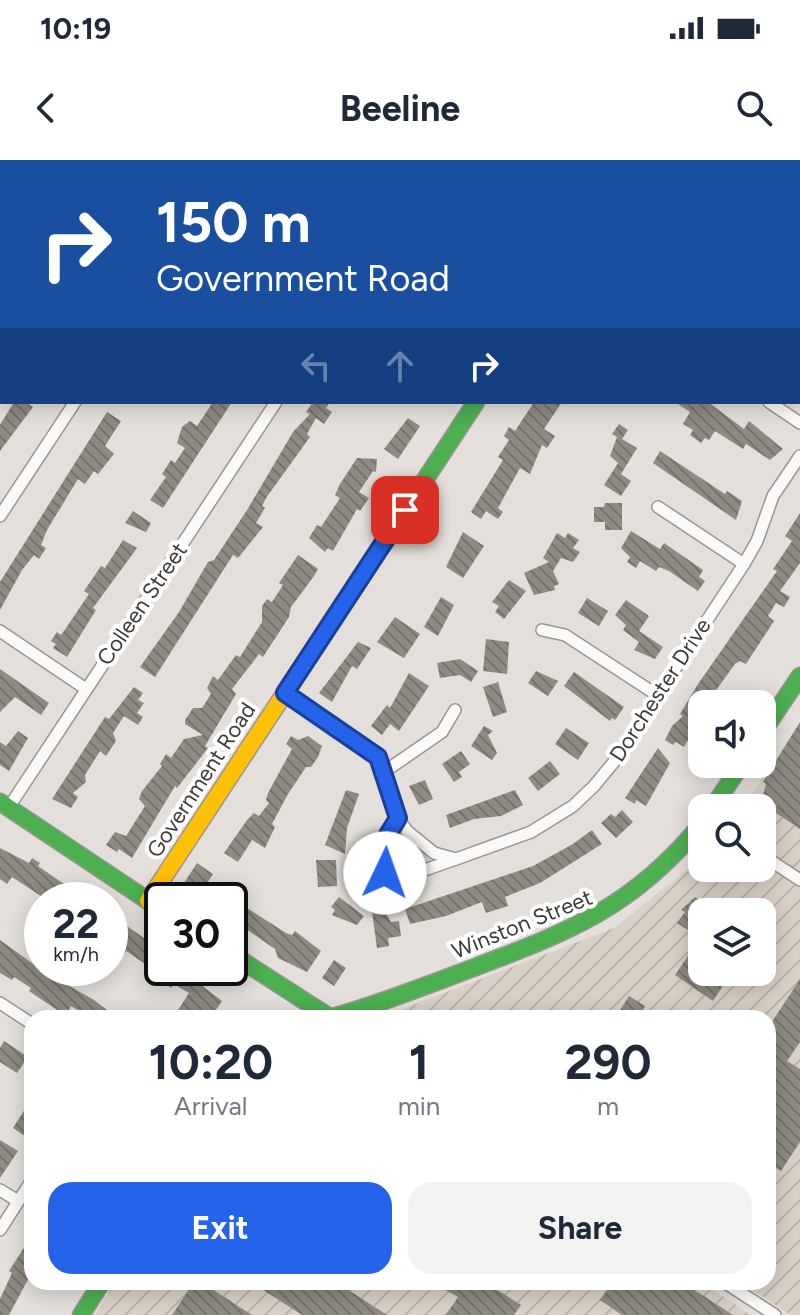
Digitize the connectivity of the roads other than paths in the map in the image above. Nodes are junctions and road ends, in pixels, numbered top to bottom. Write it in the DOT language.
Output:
graph roads {
  1 [pos="74,404"];
  2 [pos="275,404"];
  3 [pos="475,404"];
  4 [pos="772,404"];
  5 [pos="800,423"];
  6 [pos="800,456"];
  7 [pos="658,507"];
  8 [pos="0,516"];
  9 [pos="744,564"];
  10 [pos="542,630"];
  11 [pos="0,631"];
  12 [pos="800,676"];
  13 [pos="86,689"];
  14 [pos="285,693"];
  15 [pos="657,695"];
  16 [pos="455,710"];
  17 [pos="776,712"];
  18 [pos="384,772"];
  19 [pos="4,804"];
  20 [pos="398,818"];
  21 [pos="688,839"];
  22 [pos="456,859"];
  23 [pos="776,864"];
  24 [pos="800,880"];
  25 [pos="169,882"];
  26 [pos="144,898"];
  27 [pos="248,965"];
  28 [pos="0,1003"];
  29 [pos="319,1010"];
  30 [pos="354,1010"];
  31 [pos="24,1019"];
  32 [pos="0,1190"];
  33 [pos="24,1192"];
  34 [pos="18,1201"];
  35 [pos="0,1230"];
  36 [pos="97,1290"];
  37 [pos="736,1290"];
  38 [pos="81,1315"];
  39 [pos="775,1315"];
  1 -- 8 [label="street"];
  2 -- 13 [label="street, Colleen Street"];
  3 -- 14 [label="street, Government Road"];
  4 -- 5 [label="street"];
  6 -- 9 [label="street, Dorchester Drive"];
  7 -- 9 [label="street"];
  9 -- 15 [label="street, Dorchester Drive"];
  10 -- 15 [label="street"];
  11 -- 13 [label="street"];
  12 -- 17 [label="street"];
  13 -- 19 [label="street, Colleen Street"];
  14 -- 18 [label="street"];
  14 -- 25 [label="street, Government Road"];
  15 -- 22 [label="street, Dorchester Drive"];
  16 -- 18 [label="street"];
  18 -- 20 [label="street"];
  19 -- 26 [label="street"];
  20 -- 22 [label="street"];
  20 -- 22 [label="street, Dorchester Drive"];
  21 -- 30 [label="street, Winston Street"];
  23 -- 24 [label="street"];
  27 -- 29 [label="street"];
  28 -- 31 [label="street"];
  32 -- 34 [label="street"];
  33 -- 34 [label="street"];
  34 -- 35 [label="street"];
  36 -- 38 [label="street"];
  37 -- 39 [label="street"];
}
